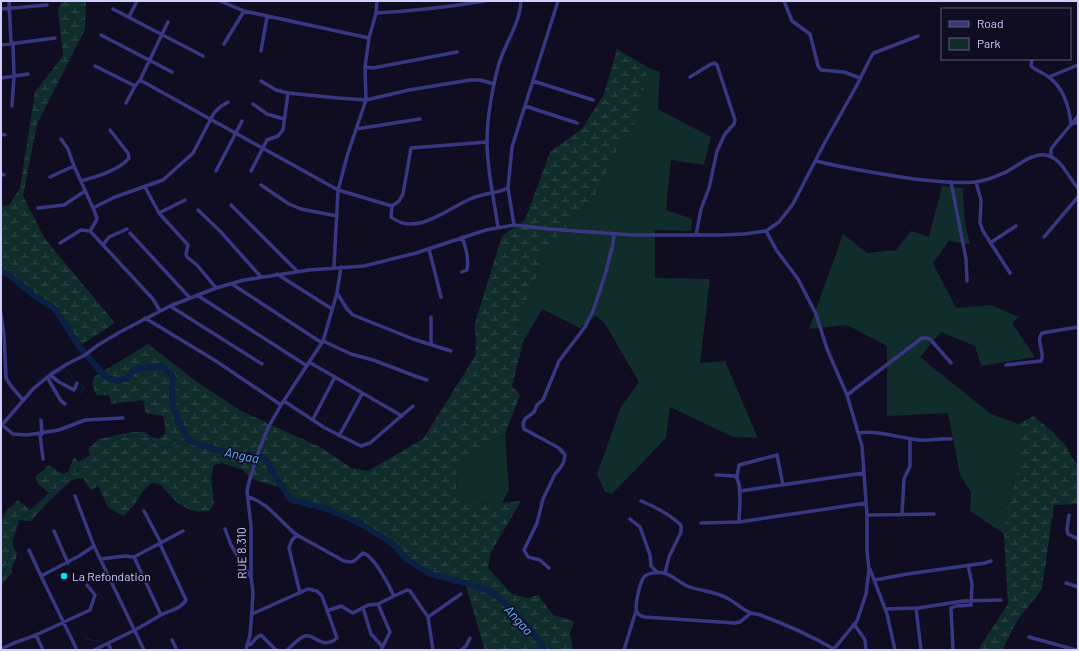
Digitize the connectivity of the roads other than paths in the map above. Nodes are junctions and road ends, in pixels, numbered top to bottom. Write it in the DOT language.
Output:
graph roads {
  1 [pos="9,1"];
  2 [pos="137,1"];
  3 [pos="220,1"];
  4 [pos="377,1"];
  5 [pos="484,1"];
  6 [pos="521,1"];
  7 [pos="558,1"];
  8 [pos="784,1"];
  9 [pos="47,5"];
  10 [pos="10,8"];
  11 [pos="113,9"];
  12 [pos="1,10"];
  13 [pos="244,11"];
  14 [pos="376,13"];
  15 [pos="267,16"];
  16 [pos="129,17"];
  17 [pos="168,22"];
  18 [pos="101,35"];
  19 [pos="162,35"];
  20 [pos="918,36"];
  21 [pos="55,38"];
  22 [pos="369,38"];
  23 [pos="12,43"];
  24 [pos="224,44"];
  25 [pos="1,45"];
  26 [pos="261,50"];
  27 [pos="457,52"];
  28 [pos="204,56"];
  29 [pos="1032,60"];
  30 [pos="150,61"];
  31 [pos="1078,65"];
  32 [pos="95,66"];
  33 [pos="365,67"];
  34 [pos="172,72"];
  35 [pos="28,74"];
  36 [pos="14,76"];
  37 [pos="690,77"];
  38 [pos="1049,77"];
  39 [pos="1,78"];
  40 [pos="860,78"];
  41 [pos="140,80"];
  42 [pos="261,81"];
  43 [pos="533,81"];
  44 [pos="494,84"];
  45 [pos="135,86"];
  46 [pos="288,93"];
  47 [pos="366,100"];
  48 [pos="593,100"];
  49 [pos="228,102"];
  50 [pos="126,103"];
  51 [pos="253,104"];
  52 [pos="12,106"];
  53 [pos="525,106"];
  54 [pos="1078,116"];
  55 [pos="284,119"];
  56 [pos="420,119"];
  57 [pos="211,120"];
  58 [pos="242,122"];
  59 [pos="1078,122"];
  60 [pos="577,123"];
  61 [pos="1071,124"];
  62 [pos="110,130"];
  63 [pos="356,130"];
  64 [pos="236,134"];
  65 [pos="61,139"];
  66 [pos="487,142"];
  67 [pos="263,148"];
  68 [pos="1051,157"];
  69 [pos="816,162"];
  70 [pos="74,166"];
  71 [pos="216,171"];
  72 [pos="251,171"];
  73 [pos="50,177"];
  74 [pos="81,182"];
  75 [pos="951,182"];
  76 [pos="976,182"];
  77 [pos="261,185"];
  78 [pos="145,187"];
  79 [pos="508,188"];
  80 [pos="1078,188"];
  81 [pos="338,190"];
  82 [pos="85,191"];
  83 [pos="493,193"];
  84 [pos="1078,197"];
  85 [pos="185,200"];
  86 [pos="231,204"];
  87 [pos="392,206"];
  88 [pos="38,208"];
  89 [pos="93,208"];
  90 [pos="198,210"];
  91 [pos="160,213"];
  92 [pos="337,216"];
  93 [pos="514,224"];
  94 [pos="1016,226"];
  95 [pos="498,227"];
  96 [pos="127,229"];
  97 [pos="90,231"];
  98 [pos="766,231"];
  99 [pos="130,233"];
  100 [pos="614,234"];
  101 [pos="696,235"];
  102 [pos="1044,237"];
  103 [pos="462,238"];
  104 [pos="60,243"];
  105 [pos="990,243"];
  106 [pos="103,245"];
  107 [pos="429,249"];
  108 [pos="334,267"];
  109 [pos="341,267"];
  110 [pos="297,271"];
  111 [pos="462,272"];
  112 [pos="1010,273"];
  113 [pos="278,274"];
  114 [pos="261,277"];
  115 [pos="967,281"];
  116 [pos="232,284"];
  117 [pos="216,288"];
  118 [pos="337,293"];
  119 [pos="197,296"];
  120 [pos="190,298"];
  121 [pos="441,298"];
  122 [pos="170,306"];
  123 [pos="332,309"];
  124 [pos="160,311"];
  125 [pos="1,314"];
  126 [pos="431,317"];
  127 [pos="145,318"];
  128 [pos="1078,327"];
  129 [pos="322,342"];
  130 [pos="431,345"];
  131 [pos="451,351"];
  132 [pos="3,357"];
  133 [pos="951,363"];
  134 [pos="262,364"];
  135 [pos="308,364"];
  136 [pos="1006,365"];
  137 [pos="49,376"];
  138 [pos="335,377"];
  139 [pos="6,378"];
  140 [pos="1,380"];
  141 [pos="427,380"];
  142 [pos="77,383"];
  143 [pos="362,394"];
  144 [pos="847,395"];
  145 [pos="23,400"];
  146 [pos="282,403"];
  147 [pos="65,404"];
  148 [pos="413,406"];
  149 [pos="402,416"];
  150 [pos="123,418"];
  151 [pos="42,420"];
  152 [pos="313,420"];
  153 [pos="1,425"];
  154 [pos="859,433"];
  155 [pos="41,434"];
  156 [pos="339,436"];
  157 [pos="910,439"];
  158 [pos="951,440"];
  159 [pos="43,459"];
  160 [pos="864,473"];
  161 [pos="716,475"];
  162 [pos="737,477"];
  163 [pos="783,485"];
  164 [pos="740,491"];
  165 [pos="75,496"];
  166 [pos="248,497"];
  167 [pos="641,501"];
  168 [pos="866,503"];
  169 [pos="144,511"];
  170 [pos="902,514"];
  171 [pos="934,514"];
  172 [pos="1069,514"];
  173 [pos="867,515"];
  174 [pos="630,519"];
  175 [pos="739,522"];
  176 [pos="701,523"];
  177 [pos="226,528"];
  178 [pos="54,531"];
  179 [pos="183,531"];
  180 [pos="297,535"];
  181 [pos="1078,539"];
  182 [pos="160,544"];
  183 [pos="94,546"];
  184 [pos="29,550"];
  185 [pos="134,557"];
  186 [pos="101,559"];
  187 [pos="991,561"];
  188 [pos="68,562"];
  189 [pos="968,565"];
  190 [pos="549,568"];
  191 [pos="869,569"];
  192 [pos="657,572"];
  193 [pos="664,573"];
  194 [pos="41,576"];
  195 [pos="251,577"];
  196 [pos="875,580"];
  197 [pos="1066,583"];
  198 [pos="88,585"];
  199 [pos="1078,587"];
  200 [pos="300,593"];
  201 [pos="461,594"];
  202 [pos="394,596"];
  203 [pos="971,600"];
  204 [pos="1001,600"];
  205 [pos="378,604"];
  206 [pos="363,608"];
  207 [pos="916,608"];
  208 [pos="885,609"];
  209 [pos="327,611"];
  210 [pos="636,611"];
  211 [pos="751,613"];
  212 [pos="252,614"];
  213 [pos="161,615"];
  214 [pos="428,617"];
  215 [pos="64,622"];
  216 [pos="854,624"];
  217 [pos="135,630"];
  218 [pos="36,635"];
  219 [pos="1029,637"];
  220 [pos="470,638"];
  221 [pos="172,640"];
  222 [pos="108,643"];
  223 [pos="247,645"];
  224 [pos="7,648"];
  225 [pos="382,648"];
  226 [pos="1,649"];
  227 [pos="834,649"];
  228 [pos="43,650"];
  229 [pos="76,650"];
  230 [pos="94,650"];
  231 [pos="111,650"];
  232 [pos="144,650"];
  233 [pos="177,650"];
  234 [pos="246,650"];
  235 [pos="276,650"];
  236 [pos="287,650"];
  237 [pos="433,650"];
  238 [pos="461,650"];
  239 [pos="624,650"];
  240 [pos="866,650"];
  241 [pos="895,650"];
  242 [pos="921,650"];
  243 [pos="953,650"];
  244 [pos="1076,650"];
  1 -- 10 [label="street"];
  2 -- 16 [label="street"];
  3 -- 13 [label="street"];
  4 -- 14 [label="street"];
  5 -- 14 [label="street"];
  6 -- 44 [label="street"];
  7 -- 43 [label="street"];
  8 -- 40 [label="street"];
  9 -- 10 [label="street"];
  10 -- 12 [label="street"];
  10 -- 23 [label="street"];
  11 -- 16 [label="street"];
  13 -- 15 [label="street"];
  13 -- 24 [label="street"];
  14 -- 22 [label="street"];
  15 -- 22 [label="street"];
  15 -- 26 [label="street"];
  16 -- 19 [label="street"];
  17 -- 19 [label="street"];
  18 -- 30 [label="street"];
  19 -- 28 [label="street"];
  19 -- 30 [label="street"];
  20 -- 40 [label="street"];
  21 -- 23 [label="street"];
  22 -- 33 [label="street"];
  23 -- 25 [label="street"];
  23 -- 36 [label="street"];
  27 -- 33 [label="street"];
  29 -- 38 [label="street"];
  30 -- 34 [label="street"];
  30 -- 41 [label="street"];
  31 -- 38 [label="street"];
  32 -- 45 [label="street"];
  33 -- 47 [label="street"];
  35 -- 36 [label="street"];
  36 -- 39 [label="street"];
  36 -- 52 [label="street"];
  37 -- 101 [label="street"];
  38 -- 61 [label="street"];
  40 -- 69 [label="street"];
  41 -- 45 [label="street"];
  41 -- 57 [label="street"];
  42 -- 46 [label="street"];
  43 -- 48 [label="street"];
  43 -- 53 [label="street"];
  44 -- 47 [label="street"];
  44 -- 66 [label="street"];
  45 -- 50 [label="street"];
  46 -- 47 [label="street"];
  46 -- 55 [label="street"];
  47 -- 63 [label="street"];
  49 -- 57 [label="street"];
  51 -- 55 [label="street"];
  53 -- 60 [label="street"];
  53 -- 79 [label="street"];
  54 -- 61 [label="street"];
  55 -- 67 [label="street"];
  56 -- 63 [label="street"];
  57 -- 64 [label="street"];
  57 -- 78 [label="street"];
  58 -- 64 [label="street"];
  59 -- 61 [label="street"];
  61 -- 68 [label="street"];
  62 -- 74 [label="street"];
  63 -- 81 [label="street"];
  64 -- 67 [label="street"];
  64 -- 71 [label="street"];
  65 -- 70 [label="street"];
  66 -- 83 [label="street"];
  66 -- 87 [label="street"];
  67 -- 72 [label="street"];
  67 -- 81 [label="street"];
  68 -- 76 [label="street"];
  68 -- 80 [label="street"];
  69 -- 75 [label="street"];
  69 -- 98 [label="street"];
  70 -- 73 [label="street"];
  70 -- 74 [label="street"];
  74 -- 82 [label="street"];
  75 -- 76 [label="street"];
  75 -- 115 [label="street"];
  76 -- 105 [label="street"];
  77 -- 92 [label="street"];
  78 -- 89 [label="street"];
  78 -- 91 [label="street"];
  79 -- 83 [label="street"];
  79 -- 93 [label="street"];
  81 -- 87 [label="street"];
  81 -- 92 [label="street"];
  82 -- 88 [label="street"];
  82 -- 89 [label="street"];
  83 -- 87 [label="street"];
  83 -- 95 [label="street"];
  84 -- 102 [label="street"];
  85 -- 91 [label="street"];
  86 -- 110 [label="street"];
  89 -- 97 [label="street"];
  90 -- 114 [label="street"];
  91 -- 117 [label="street"];
  92 -- 108 [label="street"];
  93 -- 95 [label="street"];
  93 -- 100 [label="street"];
  94 -- 105 [label="street"];
  95 -- 103 [label="street"];
  96 -- 106 [label="street"];
  97 -- 104 [label="street"];
  97 -- 106 [label="street"];
  98 -- 101 [label="street"];
  98 -- 144 [label="street"];
  99 -- 120 [label="street"];
  100 -- 101 [label="street"];
  100 -- 190 [label="street"];
  103 -- 107 [label="street"];
  103 -- 111 [label="street"];
  105 -- 112 [label="street"];
  106 -- 124 [label="street"];
  107 -- 109 [label="street"];
  107 -- 121 [label="street"];
  108 -- 109 [label="street"];
  108 -- 110 [label="street"];
  109 -- 118 [label="street, RUE 8.310"];
  110 -- 113 [label="street"];
  113 -- 114 [label="street"];
  113 -- 123 [label="street"];
  114 -- 116 [label="street"];
  116 -- 117 [label="street"];
  116 -- 129 [label="street"];
  117 -- 119 [label="street"];
  118 -- 123 [label="street, RUE 8.310"];
  118 -- 130 [label="street"];
  119 -- 120 [label="street"];
  119 -- 135 [label="street"];
  120 -- 122 [label="street"];
  122 -- 124 [label="street"];
  122 -- 134 [label="street"];
  123 -- 129 [label="street, RUE 8.310"];
  124 -- 127 [label="street"];
  125 -- 132 [label="street"];
  126 -- 130 [label="street"];
  127 -- 137 [label="street"];
  127 -- 146 [label="street"];
  128 -- 136 [label="street"];
  129 -- 135 [label="street, RUE 8.310"];
  129 -- 141 [label="street"];
  130 -- 131 [label="street"];
  132 -- 139 [label="street"];
  133 -- 144 [label="street"];
  135 -- 138 [label="street"];
  135 -- 146 [label="street, RUE 8.310"];
  137 -- 142 [label="street"];
  137 -- 145 [label="street"];
  137 -- 147 [label="street"];
  138 -- 143 [label="street"];
  138 -- 152 [label="street"];
  139 -- 140 [label="street"];
  139 -- 145 [label="street"];
  143 -- 149 [label="street"];
  143 -- 156 [label="street"];
  144 -- 154 [label="street"];
  145 -- 153 [label="street"];
  146 -- 152 [label="street"];
  146 -- 166 [label="street, RUE 8.310"];
  148 -- 149 [label="street"];
  149 -- 156 [label="street"];
  150 -- 155 [label="street"];
  151 -- 155 [label="street"];
  152 -- 156 [label="street"];
  153 -- 155 [label="street"];
  154 -- 157 [label="street"];
  154 -- 160 [label="street"];
  155 -- 159 [label="street"];
  157 -- 158 [label="street"];
  157 -- 170 [label="street"];
  160 -- 163 [label="street"];
  160 -- 168 [label="street"];
  161 -- 162 [label="street"];
  162 -- 163 [label="street"];
  162 -- 164 [label="street"];
  163 -- 164 [label="street"];
  164 -- 175 [label="street"];
  165 -- 183 [label="street"];
  166 -- 180 [label="street"];
  166 -- 195 [label="street, RUE 8.310"];
  167 -- 193 [label="street"];
  168 -- 173 [label="street"];
  168 -- 175 [label="street"];
  169 -- 182 [label="street"];
  170 -- 171 [label="street"];
  170 -- 173 [label="street"];
  172 -- 181 [label="street"];
  173 -- 191 [label="street"];
  174 -- 192 [label="street"];
  175 -- 176 [label="street"];
  177 -- 195 [label="street"];
  178 -- 188 [label="street"];
  179 -- 182 [label="street"];
  180 -- 200 [label="street"];
  180 -- 202 [label="street"];
  182 -- 185 [label="street"];
  182 -- 213 [label="street"];
  183 -- 186 [label="street"];
  183 -- 188 [label="street"];
  184 -- 194 [label="street"];
  185 -- 186 [label="street"];
  185 -- 213 [label="street"];
  186 -- 217 [label="street"];
  187 -- 189 [label="street"];
  188 -- 194 [label="street"];
  189 -- 196 [label="street"];
  189 -- 203 [label="street"];
  191 -- 196 [label="street"];
  191 -- 216 [label="street"];
  192 -- 193 [label="street"];
  192 -- 210 [label="street"];
  193 -- 211 [label="street"];
  194 -- 215 [label="street"];
  195 -- 212 [label="street, RUE 8.310"];
  196 -- 208 [label="street"];
  197 -- 199 [label="street"];
  198 -- 215 [label="street"];
  200 -- 209 [label="street"];
  200 -- 212 [label="street"];
  201 -- 214 [label="street"];
  202 -- 205 [label="street"];
  202 -- 214 [label="street"];
  203 -- 204 [label="street"];
  203 -- 207 [label="street"];
  203 -- 243 [label="street"];
  205 -- 206 [label="street"];
  205 -- 225 [label="street"];
  206 -- 209 [label="street"];
  206 -- 225 [label="street"];
  207 -- 208 [label="street"];
  207 -- 242 [label="street"];
  208 -- 241 [label="street"];
  209 -- 236 [label="street"];
  210 -- 211 [label="street"];
  210 -- 239 [label="street"];
  211 -- 227 [label="street"];
  212 -- 223 [label="street, RUE 8.310"];
  213 -- 217 [label="street"];
  214 -- 237 [label="street"];
  215 -- 218 [label="street"];
  215 -- 229 [label="street"];
  216 -- 227 [label="street"];
  216 -- 240 [label="street"];
  217 -- 222 [label="street"];
  217 -- 232 [label="street"];
  218 -- 224 [label="street"];
  218 -- 228 [label="street"];
  219 -- 244 [label="street"];
  220 -- 238 [label="street"];
  221 -- 233 [label="street"];
  222 -- 230 [label="street"];
  222 -- 231 [label="street"];
  223 -- 234 [label="street, RUE 8.310"];
  223 -- 235 [label="street"];
  224 -- 226 [label="street"];
}
